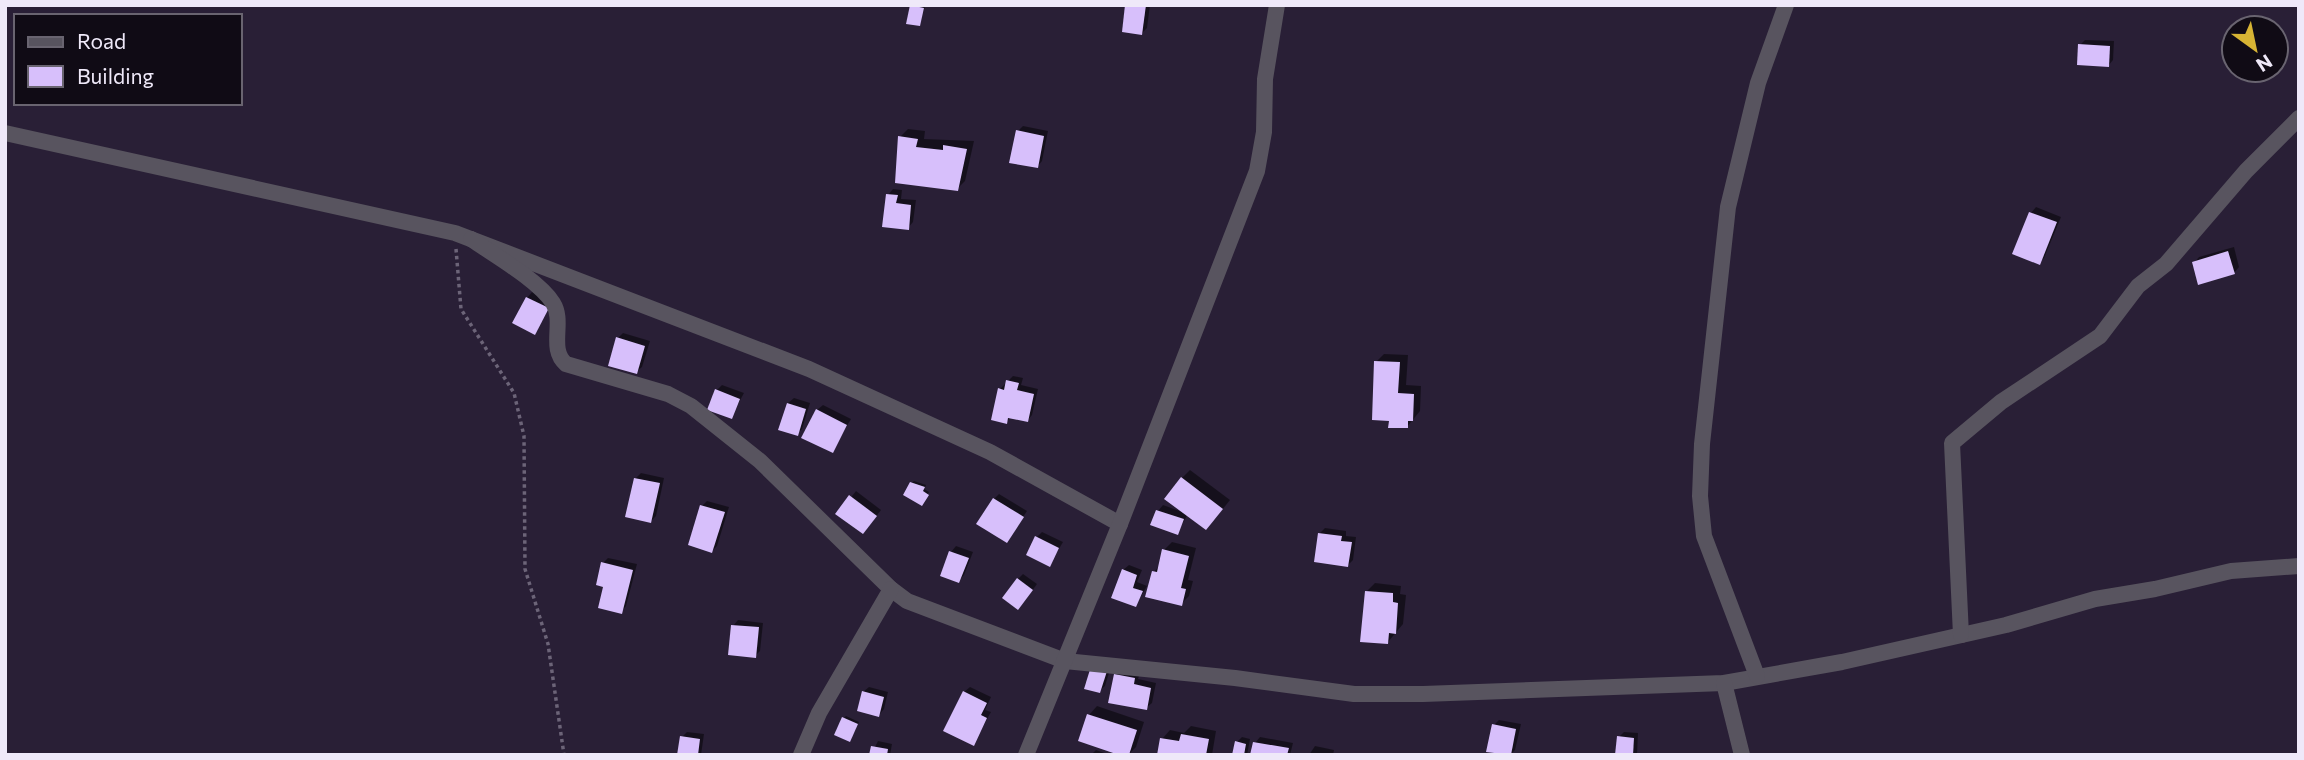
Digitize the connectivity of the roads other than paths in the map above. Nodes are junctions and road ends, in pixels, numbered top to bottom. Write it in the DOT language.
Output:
graph roads {
  1 [pos="1277,5"];
  2 [pos="1786,5"];
  3 [pos="2299,118"];
  4 [pos="5,133"];
  5 [pos="463,236"];
  6 [pos="1120,524"];
  7 [pos="2299,566"];
  8 [pos="891,589"];
  9 [pos="1961,635"];
  10 [pos="1065,661"];
  11 [pos="1757,676"];
  12 [pos="1724,683"];
  13 [pos="801,755"];
  14 [pos="1026,755"];
  15 [pos="1742,755"];
  1 -- 6 [label="street"];
  2 -- 11 [label="street"];
  3 -- 9 [label="street"];
  4 -- 5 [label="street"];
  5 -- 6 [label="street"];
  5 -- 8 [label="street"];
  6 -- 10 [label="street"];
  7 -- 9 [label="street"];
  8 -- 10 [label="street"];
  8 -- 13 [label="street"];
  9 -- 11 [label="street"];
  10 -- 12 [label="street"];
  10 -- 14 [label="street"];
  11 -- 12 [label="street"];
  12 -- 15 [label="street"];
}
